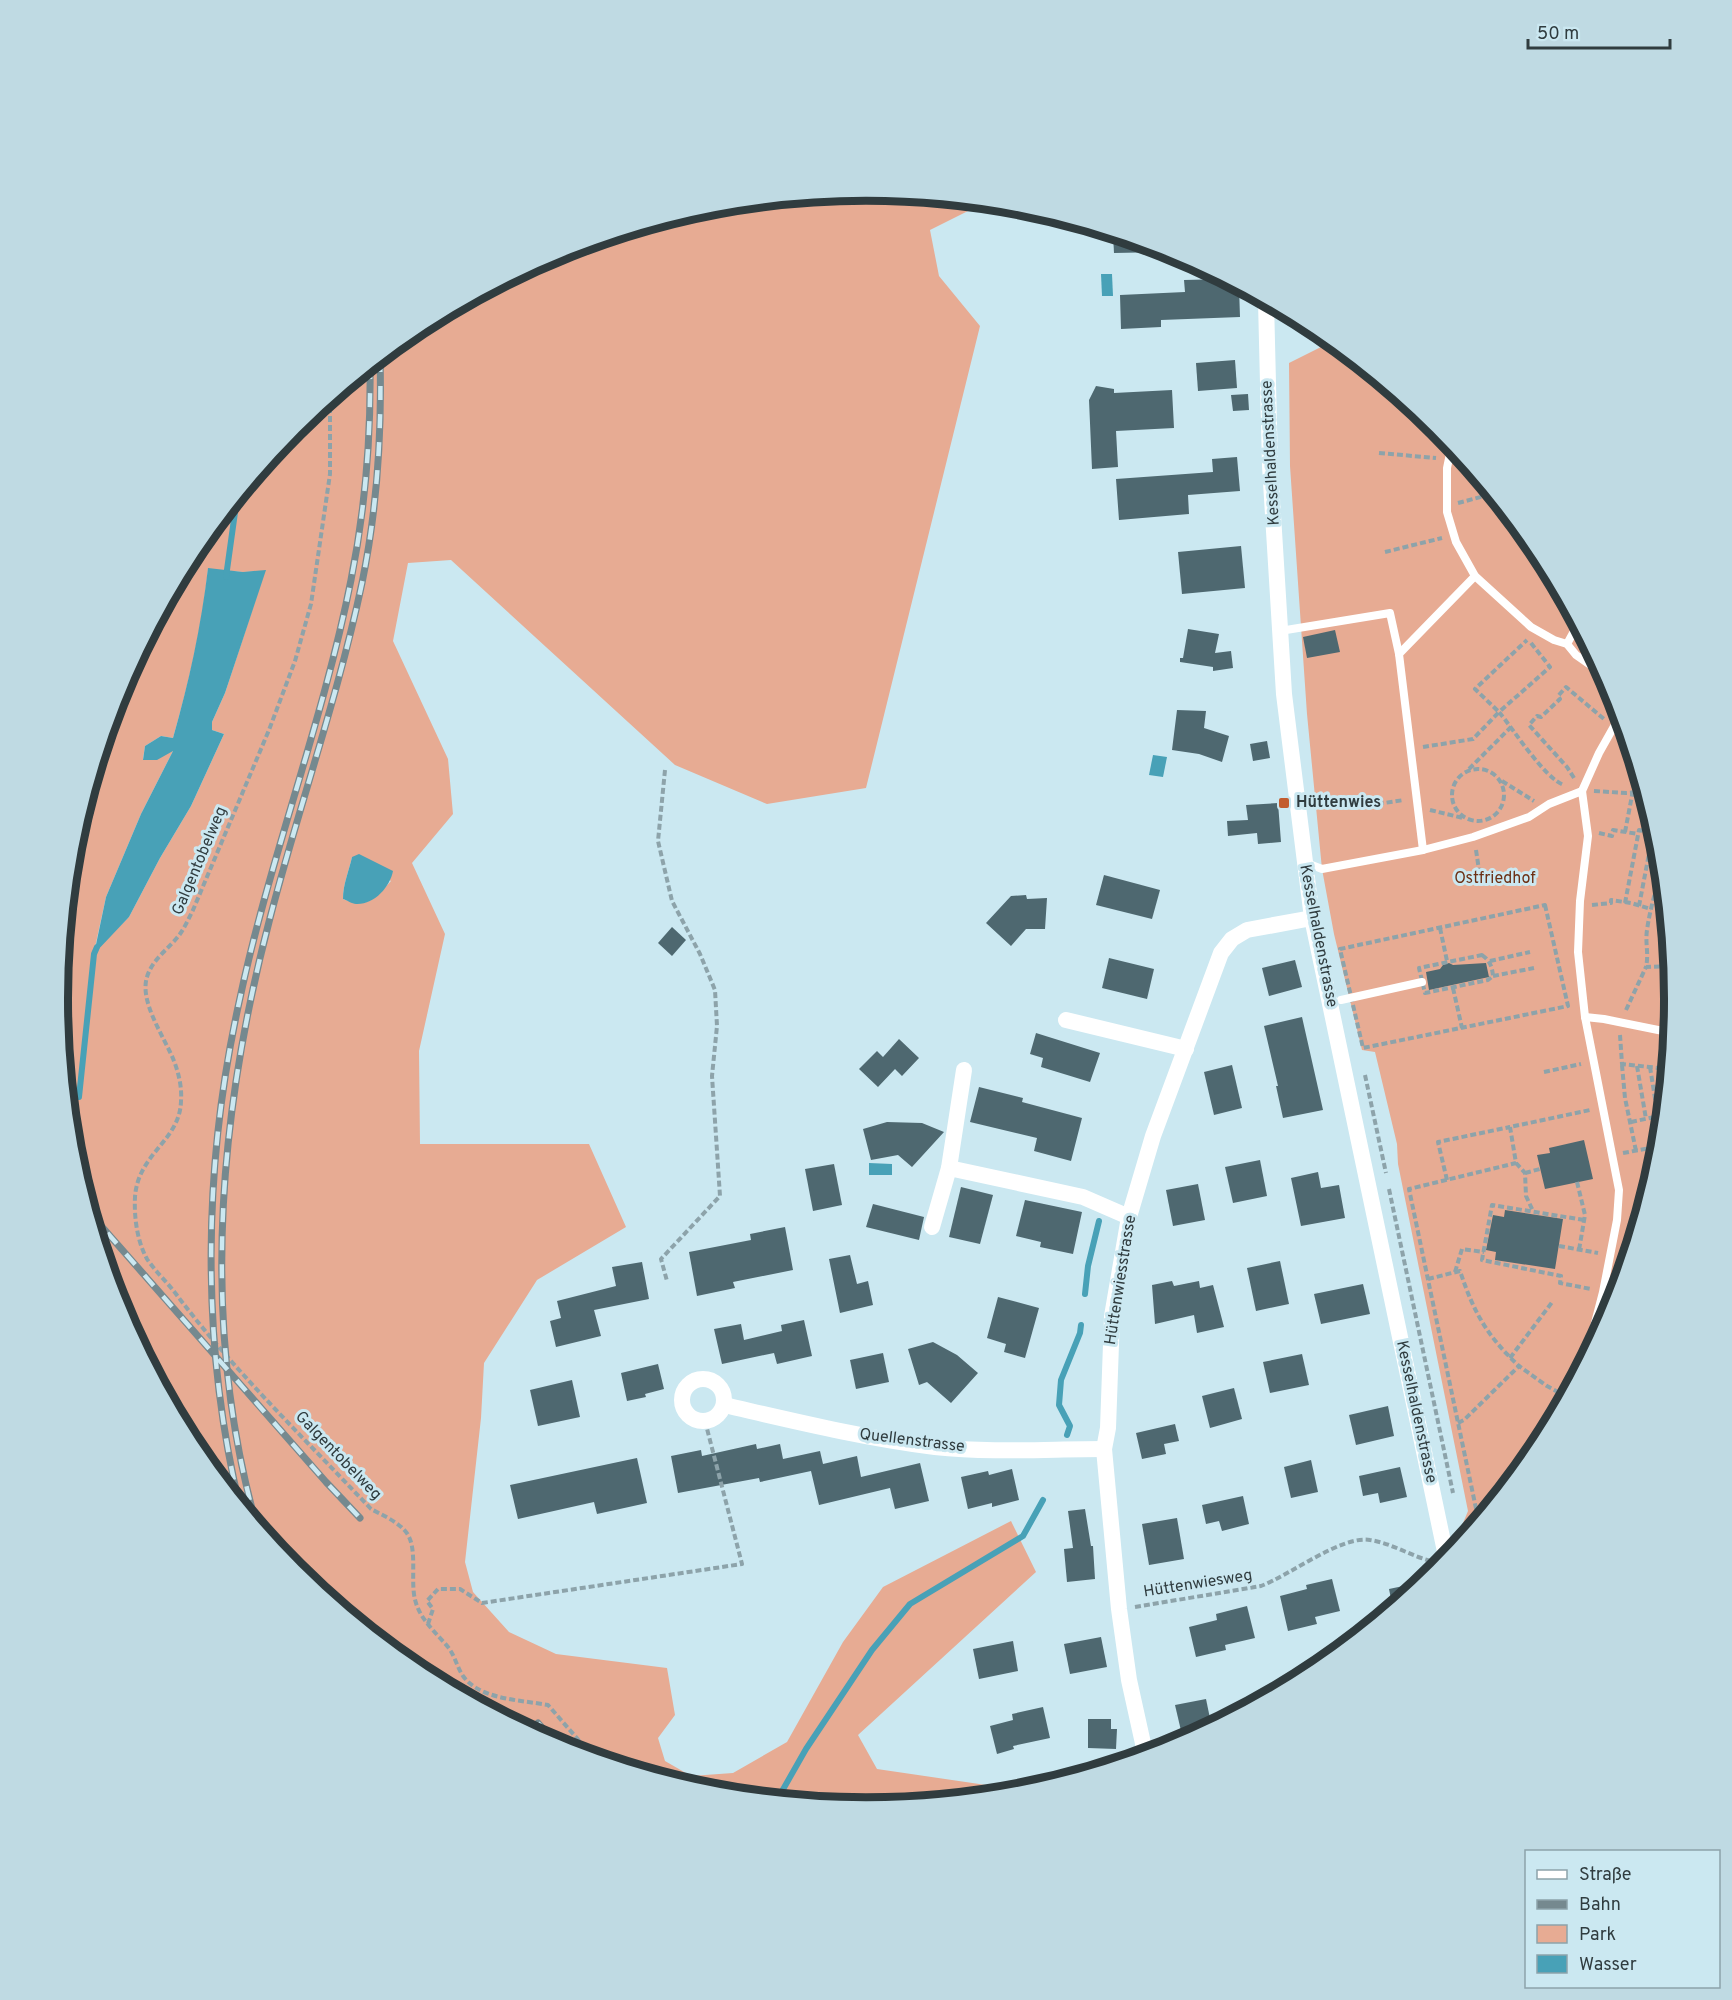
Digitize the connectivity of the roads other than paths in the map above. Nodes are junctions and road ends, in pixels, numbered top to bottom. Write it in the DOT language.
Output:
graph roads {
  1 [pos="1266,309"];
  2 [pos="1450,456"];
  3 [pos="1474,576"];
  4 [pos="1280,631"];
  5 [pos="1574,631"];
  6 [pos="1567,644"];
  7 [pos="1399,654"];
  8 [pos="1590,665"];
  9 [pos="1615,723"];
  10 [pos="1582,791"];
  11 [pos="1423,850"];
  12 [pos="1304,862"];
  13 [pos="1312,918"];
  14 [pos="1422,981"];
  15 [pos="1341,1000"];
  16 [pos="1585,1017"];
  17 [pos="1066,1020"];
  18 [pos="1663,1031"];
  19 [pos="1186,1049"];
  20 [pos="963,1070"];
  21 [pos="949,1168"];
  22 [pos="1129,1217"];
  23 [pos="932,1227"];
  24 [pos="1597,1320"];
  25 [pos="724,1405"];
  26 [pos="1104,1449"];
  27 [pos="1442,1552"];
  28 [pos="1144,1748"];
  1 -- 4 [label="street, Kesselhaldenstrasse"];
  2 -- 3 [label="lane"];
  3 -- 6 [label="lane"];
  3 -- 7 [label="lane"];
  4 -- 7 [label="lane"];
  4 -- 12 [label="street, Kesselhaldenstrasse"];
  5 -- 6 [label="lane"];
  6 -- 8 [label="lane"];
  7 -- 11 [label="lane"];
  9 -- 10 [label="lane"];
  10 -- 11 [label="lane"];
  10 -- 16 [label="lane"];
  11 -- 12 [label="lane"];
  12 -- 13 [label="street, Kesselhaldenstrasse"];
  13 -- 19 [label="street, Hüttenwiesstrasse"];
  13 -- 27 [label="street, Kesselhaldenstrasse"];
  14 -- 15 [label="lane"];
  16 -- 18 [label="lane"];
  16 -- 24 [label="lane"];
  17 -- 19 [label="street"];
  19 -- 22 [label="street, Hüttenwiesstrasse"];
  20 -- 21 [label="street"];
  21 -- 22 [label="street"];
  21 -- 23 [label="street"];
  22 -- 26 [label="street, Hüttenwiesstrasse"];
  25 -- 25 [label="street"];
  25 -- 26 [label="street, Quellenstrasse"];
  26 -- 28 [label="street, Hüttenwiesstrasse"];
}
